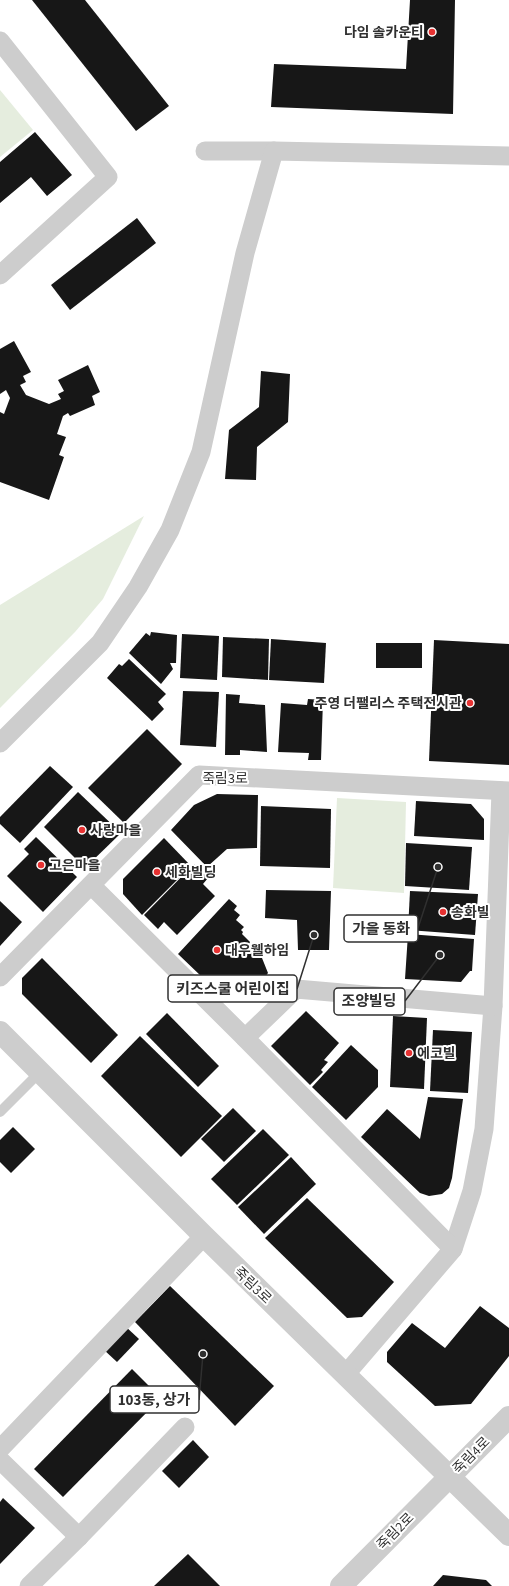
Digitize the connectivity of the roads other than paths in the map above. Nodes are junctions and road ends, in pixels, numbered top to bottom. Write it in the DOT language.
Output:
graph roads {
  1 [pos="0,41"];
  2 [pos="205,151"];
  3 [pos="274,151"];
  4 [pos="509,156"];
  5 [pos="0,275"];
  6 [pos="0,743"];
  7 [pos="505,791"];
  8 [pos="91,885"];
  9 [pos="0,976"];
  10 [pos="493,1006"];
  11 [pos="0,1032"];
  12 [pos="245,1038"];
  13 [pos="40,1072"];
  14 [pos="0,1112"];
  15 [pos="204,1236"];
  16 [pos="453,1249"];
  17 [pos="345,1375"];
  18 [pos="509,1416"];
  19 [pos="185,1427"];
  20 [pos="0,1449"];
  21 [pos="0,1460"];
  22 [pos="449,1476"];
  23 [pos="509,1534"];
  24 [pos="79,1537"];
  25 [pos="29,1586"];
  26 [pos="341,1586"];
  1 -- 5 [label="street"];
  2 -- 3 [label="street"];
  3 -- 4 [label="street"];
  3 -- 6 [label="street"];
  7 -- 8 [label="street, 죽림3로"];
  7 -- 10 [label="street"];
  8 -- 9 [label="street, 죽림3로"];
  8 -- 12 [label="street"];
  10 -- 12 [label="street"];
  10 -- 16 [label="street"];
  11 -- 13 [label="street, 죽림3로"];
  12 -- 16 [label="street"];
  13 -- 14 [label="lane"];
  13 -- 15 [label="street, 죽림3로"];
  15 -- 17 [label="street, 죽림3로"];
  15 -- 20 [label="street"];
  16 -- 17 [label="street"];
  17 -- 22 [label="street, 죽림3로"];
  18 -- 22 [label="street, 죽림4로"];
  19 -- 24 [label="street"];
  21 -- 24 [label="street"];
  22 -- 23 [label="street, 죽림3로"];
  22 -- 26 [label="street, 죽림2로"];
  24 -- 25 [label="street"];
}
